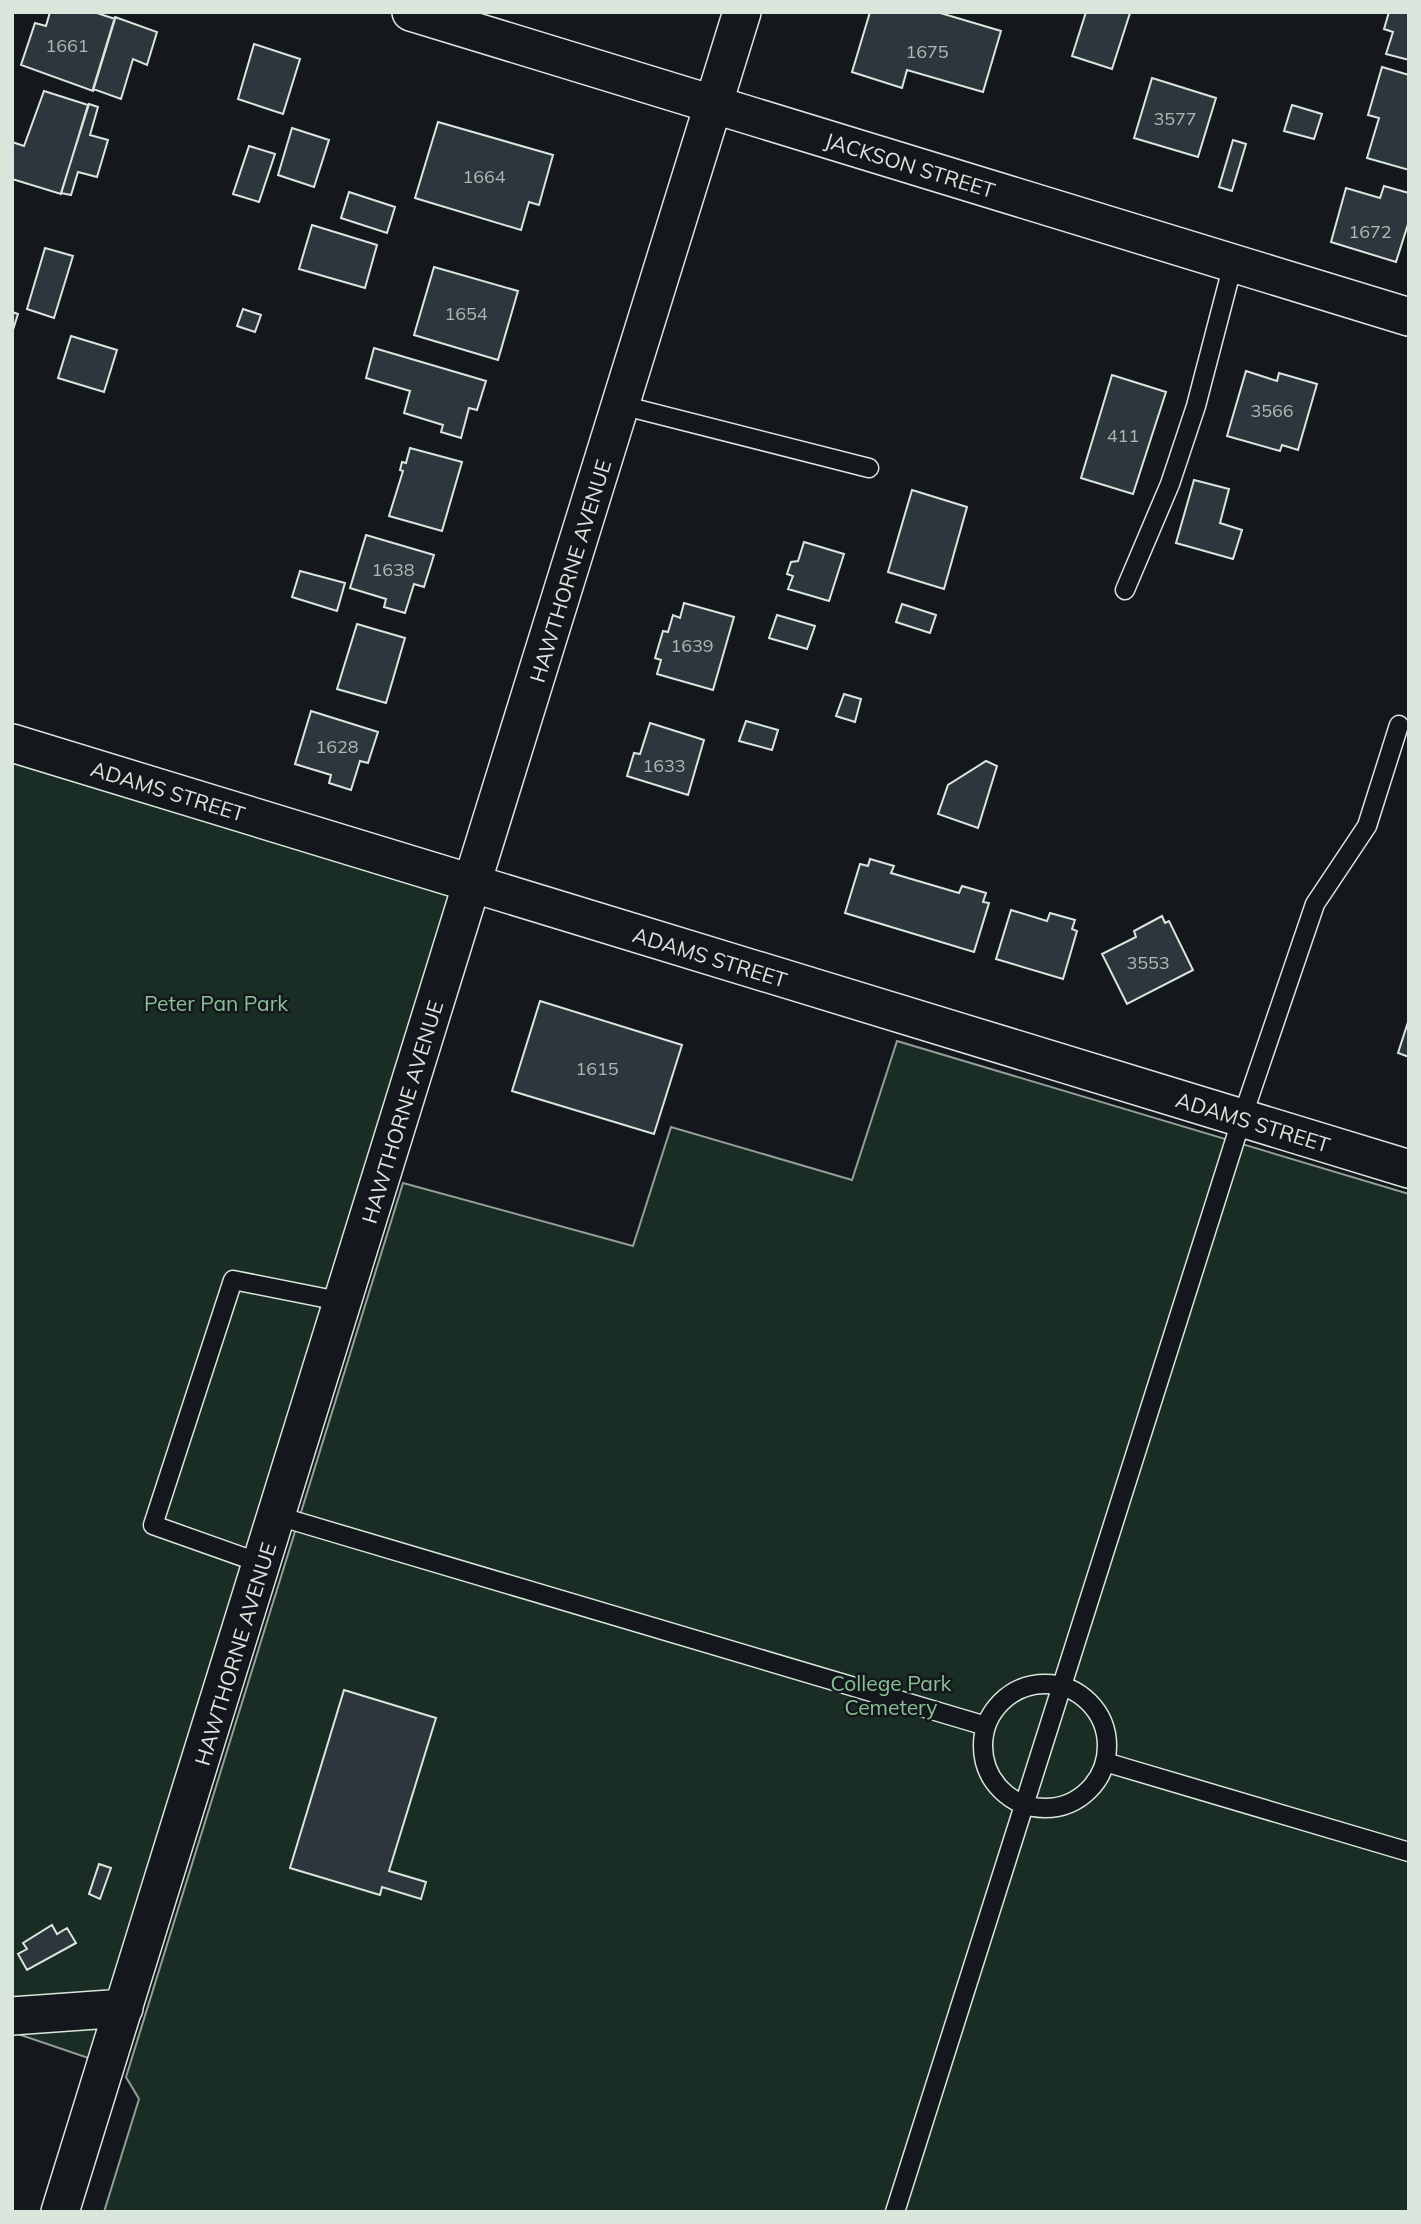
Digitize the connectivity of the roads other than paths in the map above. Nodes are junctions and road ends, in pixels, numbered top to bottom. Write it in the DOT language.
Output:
graph roads {
  1 [pos="411,12"];
  2 [pos="742,12"];
  3 [pos="713,105"];
  4 [pos="1233,264"];
  5 [pos="1409,317"];
  6 [pos="621,405"];
  7 [pos="869,468"];
  8 [pos="1125,590"];
  9 [pos="1399,725"];
  10 [pos="12,743"];
  11 [pos="472,885"];
  12 [pos="1242,1118"];
  13 [pos="1408,1168"];
  14 [pos="344,1302"];
  15 [pos="278,1516"];
  16 [pos="263,1564"];
  17 [pos="1063,1685"];
  18 [pos="986,1726"];
  19 [pos="1105,1762"];
  20 [pos="1024,1805"];
  21 [pos="1409,1852"];
  22 [pos="124,2008"];
  23 [pos="12,2016"];
  24 [pos="61,2212"];
  25 [pos="895,2212"];
  1 -- 3 [label="street, JACKSON STREET"];
  2 -- 3 [label="street, HAWTHORNE AVENUE"];
  3 -- 4 [label="street, JACKSON STREET"];
  3 -- 6 [label="street, HAWTHORNE AVENUE"];
  4 -- 5 [label="street, JACKSON STREET"];
  4 -- 8 [label="lane"];
  6 -- 7 [label="lane"];
  6 -- 11 [label="street, HAWTHORNE AVENUE"];
  9 -- 12 [label="lane"];
  10 -- 11 [label="street, ADAMS STREET"];
  11 -- 12 [label="street, ADAMS STREET"];
  11 -- 14 [label="street, HAWTHORNE AVENUE"];
  12 -- 13 [label="street, ADAMS STREET"];
  12 -- 17 [label="lane"];
  14 -- 15 [label="street, HAWTHORNE AVENUE"];
  14 -- 16 [label="lane"];
  15 -- 16 [label="street, HAWTHORNE AVENUE"];
  15 -- 18 [label="lane"];
  16 -- 22 [label="street, HAWTHORNE AVENUE"];
  17 -- 18 [label="lane"];
  17 -- 19 [label="lane"];
  17 -- 20 [label="lane"];
  18 -- 20 [label="lane"];
  19 -- 20 [label="lane"];
  19 -- 21 [label="lane"];
  20 -- 25 [label="lane"];
  22 -- 23 [label="street"];
  22 -- 24 [label="street, HAWTHORNE AVENUE"];
}
